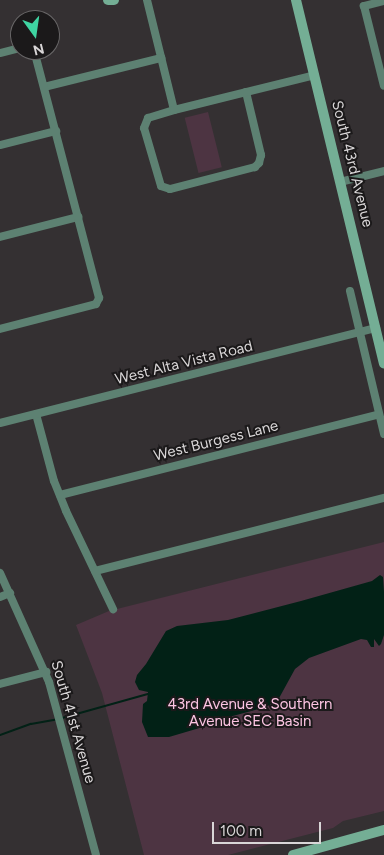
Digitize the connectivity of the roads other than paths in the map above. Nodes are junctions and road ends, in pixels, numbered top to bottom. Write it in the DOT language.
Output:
graph roads {
  1 [pos="108,0"];
  2 [pos="114,0"];
  3 [pos="147,0"];
  4 [pos="296,0"];
  5 [pos="384,1"];
  6 [pos="160,58"];
  7 [pos="37,60"];
  8 [pos="315,75"];
  9 [pos="384,86"];
  10 [pos="44,87"];
  11 [pos="246,92"];
  12 [pos="174,110"];
  13 [pos="56,130"];
  14 [pos="0,145"];
  15 [pos="384,171"];
  16 [pos="340,182"];
  17 [pos="78,217"];
  18 [pos="0,236"];
  19 [pos="350,290"];
  20 [pos="0,328"];
  21 [pos="376,328"];
  22 [pos="360,332"];
  23 [pos="384,364"];
  24 [pos="36,414"];
  25 [pos="379,414"];
  26 [pos="0,423"];
  27 [pos="384,434"];
  28 [pos="60,495"];
  29 [pos="384,498"];
  30 [pos="95,572"];
  31 [pos="0,573"];
  32 [pos="10,593"];
  33 [pos="0,596"];
  34 [pos="113,609"];
  35 [pos="46,672"];
  36 [pos="0,684"];
  37 [pos="384,830"];
  38 [pos="96,855"];
  39 [pos="293,855"];
  1 -- 2 [label="main road"];
  3 -- 6 [label="street"];
  4 -- 8 [label="main road, South 43rd Avenue"];
  5 -- 9 [label="street"];
  6 -- 10 [label="street"];
  6 -- 12 [label="street"];
  7 -- 10 [label="street"];
  8 -- 11 [label="street"];
  8 -- 16 [label="main road, South 43rd Avenue"];
  10 -- 13 [label="street"];
  11 -- 12 [label="street"];
  11 -- 12 [label="street"];
  13 -- 14 [label="street"];
  13 -- 17 [label="street"];
  15 -- 16 [label="street"];
  16 -- 21 [label="main road, South 43rd Avenue"];
  17 -- 18 [label="street"];
  17 -- 20 [label="street"];
  19 -- 22 [label="street"];
  21 -- 22 [label="street, West Alta Vista Road"];
  21 -- 23 [label="main road, South 43rd Avenue"];
  22 -- 24 [label="street, West Alta Vista Road"];
  22 -- 25 [label="street"];
  24 -- 26 [label="street, West Alta Vista Road"];
  24 -- 28 [label="street"];
  25 -- 27 [label="street"];
  25 -- 28 [label="street, West Burgess Lane"];
  28 -- 30 [label="street"];
  29 -- 30 [label="street"];
  30 -- 34 [label="street"];
  31 -- 32 [label="street, South 41st Avenue"];
  32 -- 33 [label="street"];
  32 -- 35 [label="street, South 41st Avenue"];
  35 -- 36 [label="street"];
  35 -- 38 [label="street, South 41st Avenue"];
  37 -- 39 [label="main road"];
}
